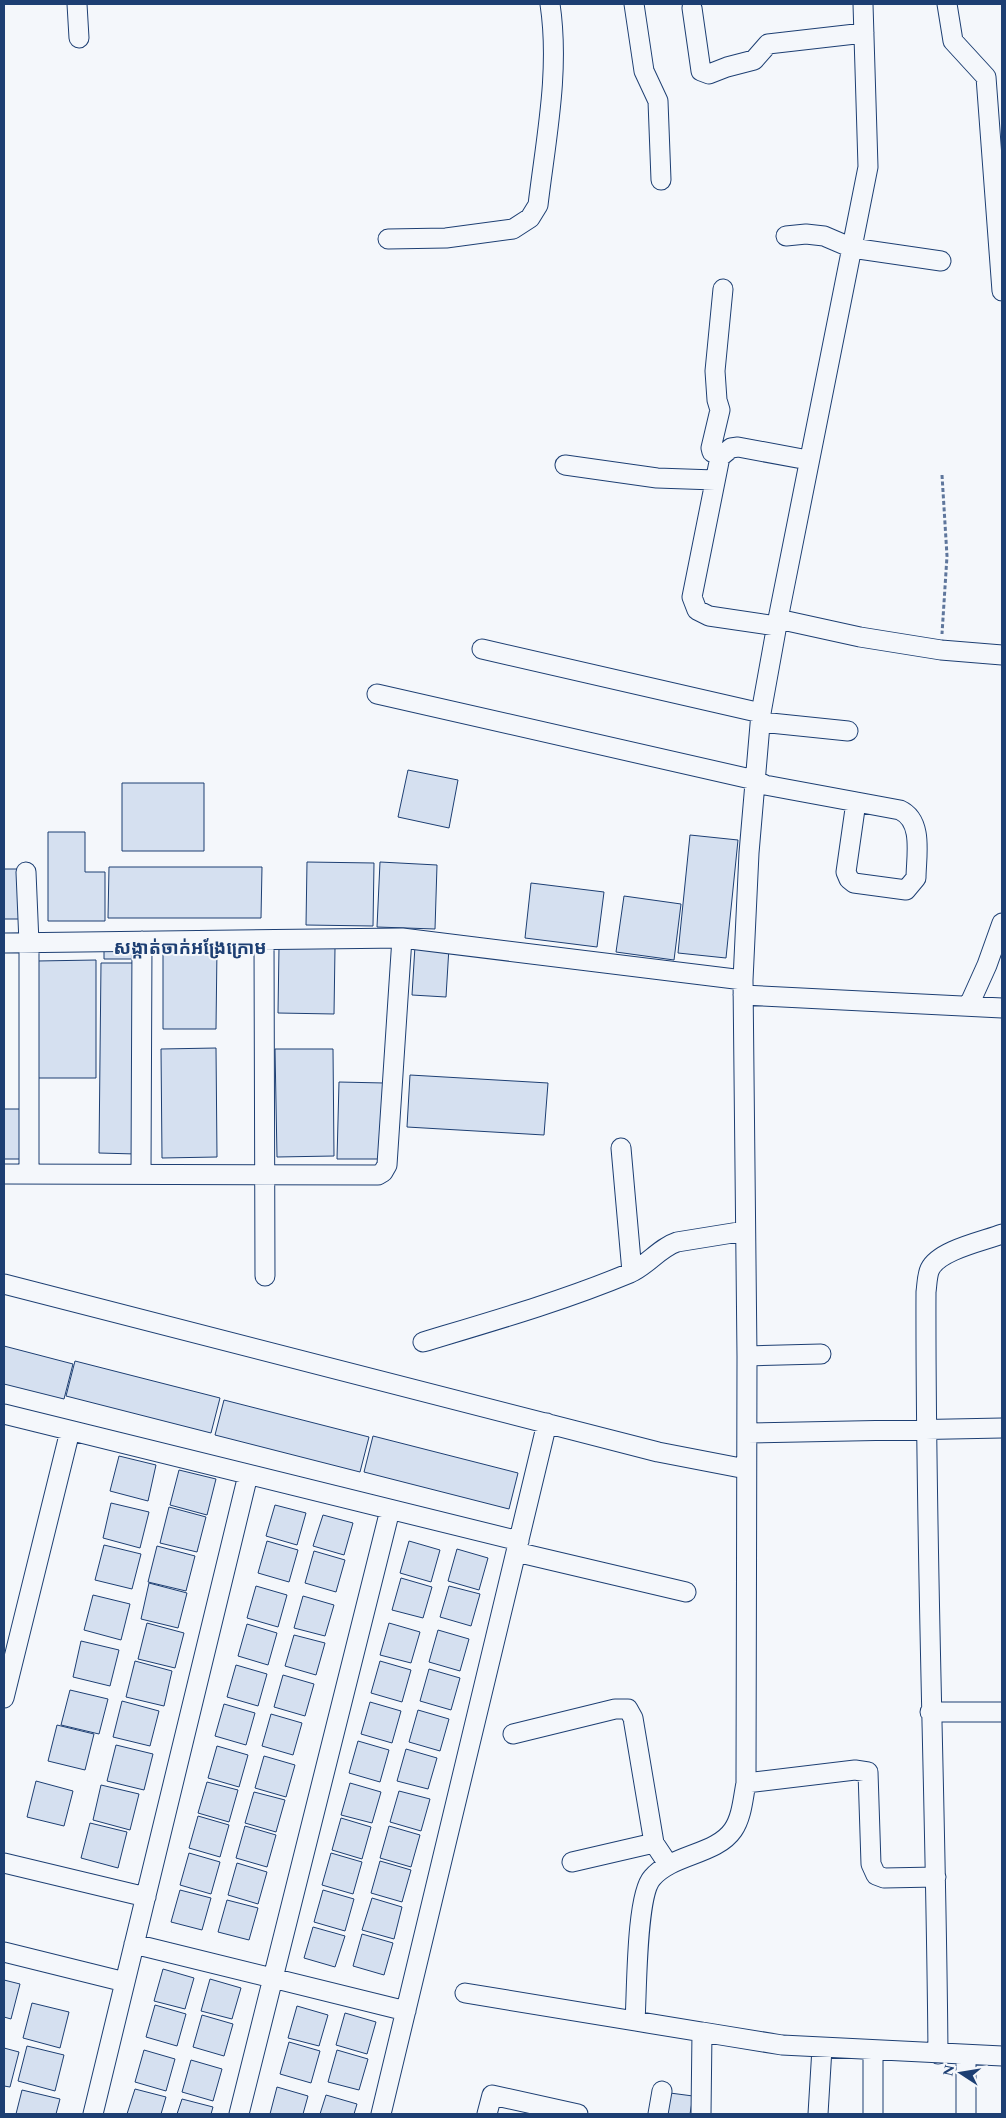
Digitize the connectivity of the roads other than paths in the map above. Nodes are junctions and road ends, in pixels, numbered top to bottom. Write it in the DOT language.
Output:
graph roads {
  1 [pos="77,4"];
  2 [pos="550,4"];
  3 [pos="634,4"];
  4 [pos="863,4"];
  5 [pos="947,4"];
  6 [pos="692,8"];
  7 [pos="864,33"];
  8 [pos="79,38"];
  9 [pos="661,180"];
  10 [pos="786,236"];
  11 [pos="388,239"];
  12 [pos="852,248"];
  13 [pos="941,261"];
  14 [pos="723,290"];
  15 [pos="1002,291"];
  16 [pos="720,456"];
  17 [pos="808,460"];
  18 [pos="565,465"];
  19 [pos="715,480"];
  20 [pos="777,623"];
  21 [pos="482,648"];
  22 [pos="1002,655"];
  23 [pos="377,694"];
  24 [pos="761,718"];
  25 [pos="848,732"];
  26 [pos="755,780"];
  27 [pos="856,802"];
  28 [pos="26,872"];
  29 [pos="1002,923"];
  30 [pos="402,938"];
  31 [pos="264,940"];
  32 [pos="142,941"];
  33 [pos="29,942"];
  34 [pos="4,943"];
  35 [pos="743,988"];
  36 [pos="969,1005"];
  37 [pos="1002,1008"];
  38 [pos="621,1148"];
  39 [pos="4,1174"];
  40 [pos="29,1174"];
  41 [pos="141,1174"];
  42 [pos="265,1175"];
  43 [pos="745,1231"];
  44 [pos="1002,1234"];
  45 [pos="632,1272"];
  46 [pos="265,1276"];
  47 [pos="4,1284"];
  48 [pos="423,1342"];
  49 [pos="821,1354"];
  50 [pos="747,1356"];
  51 [pos="4,1414"];
  52 [pos="547,1423"];
  53 [pos="1002,1428"];
  54 [pos="926,1430"];
  55 [pos="70,1431"];
  56 [pos="747,1432"];
  57 [pos="746,1469"];
  58 [pos="248,1475"];
  59 [pos="390,1510"];
  60 [pos="518,1547"];
  61 [pos="686,1592"];
  62 [pos="4,1698"];
  63 [pos="930,1712"];
  64 [pos="1002,1712"];
  65 [pos="513,1734"];
  66 [pos="746,1783"];
  67 [pos="654,1843"];
  68 [pos="572,1862"];
  69 [pos="4,1863"];
  70 [pos="668,1864"];
  71 [pos="936,1877"];
  72 [pos="146,1897"];
  73 [pos="134,1944"];
  74 [pos="4,1952"];
  75 [pos="273,1978"];
  76 [pos="125,1982"];
  77 [pos="465,1993"];
  78 [pos="406,2010"];
  79 [pos="635,2020"];
  80 [pos="702,2032"];
  81 [pos="822,2048"];
  82 [pos="873,2051"];
  83 [pos="938,2054"];
  84 [pos="966,2055"];
  85 [pos="1002,2056"];
  86 [pos="662,2091"];
  87 [pos="579,2108"];
  88 [pos="93,2114"];
  89 [pos="240,2114"];
  90 [pos="381,2114"];
  91 [pos="487,2114"];
  92 [pos="658,2114"];
  93 [pos="701,2114"];
  94 [pos="818,2114"];
  95 [pos="873,2114"];
  96 [pos="966,2114"];
  1 -- 8 [label="street"];
  2 -- 11 [label="street"];
  3 -- 9 [label="street"];
  4 -- 7 [label="street"];
  5 -- 15 [label="street"];
  6 -- 7 [label="street"];
  7 -- 12 [label="street"];
  10 -- 12 [label="street"];
  12 -- 13 [label="street"];
  12 -- 17 [label="street"];
  14 -- 16 [label="street"];
  16 -- 17 [label="street"];
  16 -- 19 [label="street"];
  17 -- 20 [label="street"];
  18 -- 19 [label="street"];
  19 -- 20 [label="street"];
  20 -- 22 [label="street"];
  20 -- 24 [label="street"];
  21 -- 24 [label="street"];
  23 -- 26 [label="street"];
  24 -- 25 [label="street"];
  24 -- 26 [label="street"];
  26 -- 27 [label="street"];
  26 -- 35 [label="street"];
  27 -- 27 [label="street"];
  28 -- 33 [label="street"];
  29 -- 36 [label="street"];
  30 -- 31 [label="street"];
  30 -- 35 [label="street"];
  30 -- 42 [label="street"];
  31 -- 32 [label="street"];
  31 -- 42 [label="street"];
  32 -- 33 [label="street"];
  32 -- 41 [label="street"];
  33 -- 34 [label="street"];
  33 -- 40 [label="street"];
  35 -- 36 [label="street"];
  35 -- 43 [label="street"];
  36 -- 37 [label="street"];
  38 -- 45 [label="street"];
  39 -- 40 [label="street"];
  40 -- 41 [label="street"];
  41 -- 42 [label="street"];
  42 -- 46 [label="street"];
  43 -- 45 [label="street"];
  43 -- 50 [label="street"];
  44 -- 54 [label="street"];
  45 -- 48 [label="street"];
  47 -- 52 [label="street"];
  49 -- 50 [label="street"];
  50 -- 56 [label="street"];
  51 -- 55 [label="street"];
  52 -- 57 [label="street"];
  52 -- 60 [label="street"];
  53 -- 54 [label="street"];
  54 -- 56 [label="street"];
  54 -- 63 [label="street"];
  55 -- 58 [label="street"];
  55 -- 62 [label="street"];
  56 -- 57 [label="street"];
  57 -- 66 [label="street"];
  58 -- 59 [label="street"];
  58 -- 72 [label="street"];
  59 -- 60 [label="street"];
  59 -- 75 [label="street"];
  60 -- 61 [label="street"];
  60 -- 78 [label="street"];
  63 -- 64 [label="street"];
  63 -- 71 [label="street"];
  65 -- 67 [label="street"];
  66 -- 70 [label="street"];
  66 -- 71 [label="street"];
  67 -- 68 [label="street"];
  67 -- 70 [label="street"];
  69 -- 72 [label="street"];
  70 -- 79 [label="street"];
  71 -- 83 [label="street"];
  72 -- 73 [label="street"];
  73 -- 75 [label="street"];
  73 -- 76 [label="street"];
  74 -- 76 [label="street"];
  75 -- 78 [label="street"];
  75 -- 89 [label="street"];
  76 -- 88 [label="street"];
  77 -- 79 [label="street"];
  78 -- 90 [label="street"];
  79 -- 80 [label="street"];
  80 -- 81 [label="street"];
  80 -- 93 [label="street"];
  81 -- 82 [label="street"];
  81 -- 94 [label="street"];
  82 -- 83 [label="street"];
  82 -- 95 [label="street"];
  83 -- 84 [label="street"];
  84 -- 85 [label="street"];
  84 -- 96 [label="street"];
  86 -- 92 [label="street"];
  87 -- 91 [label="street"];
}
